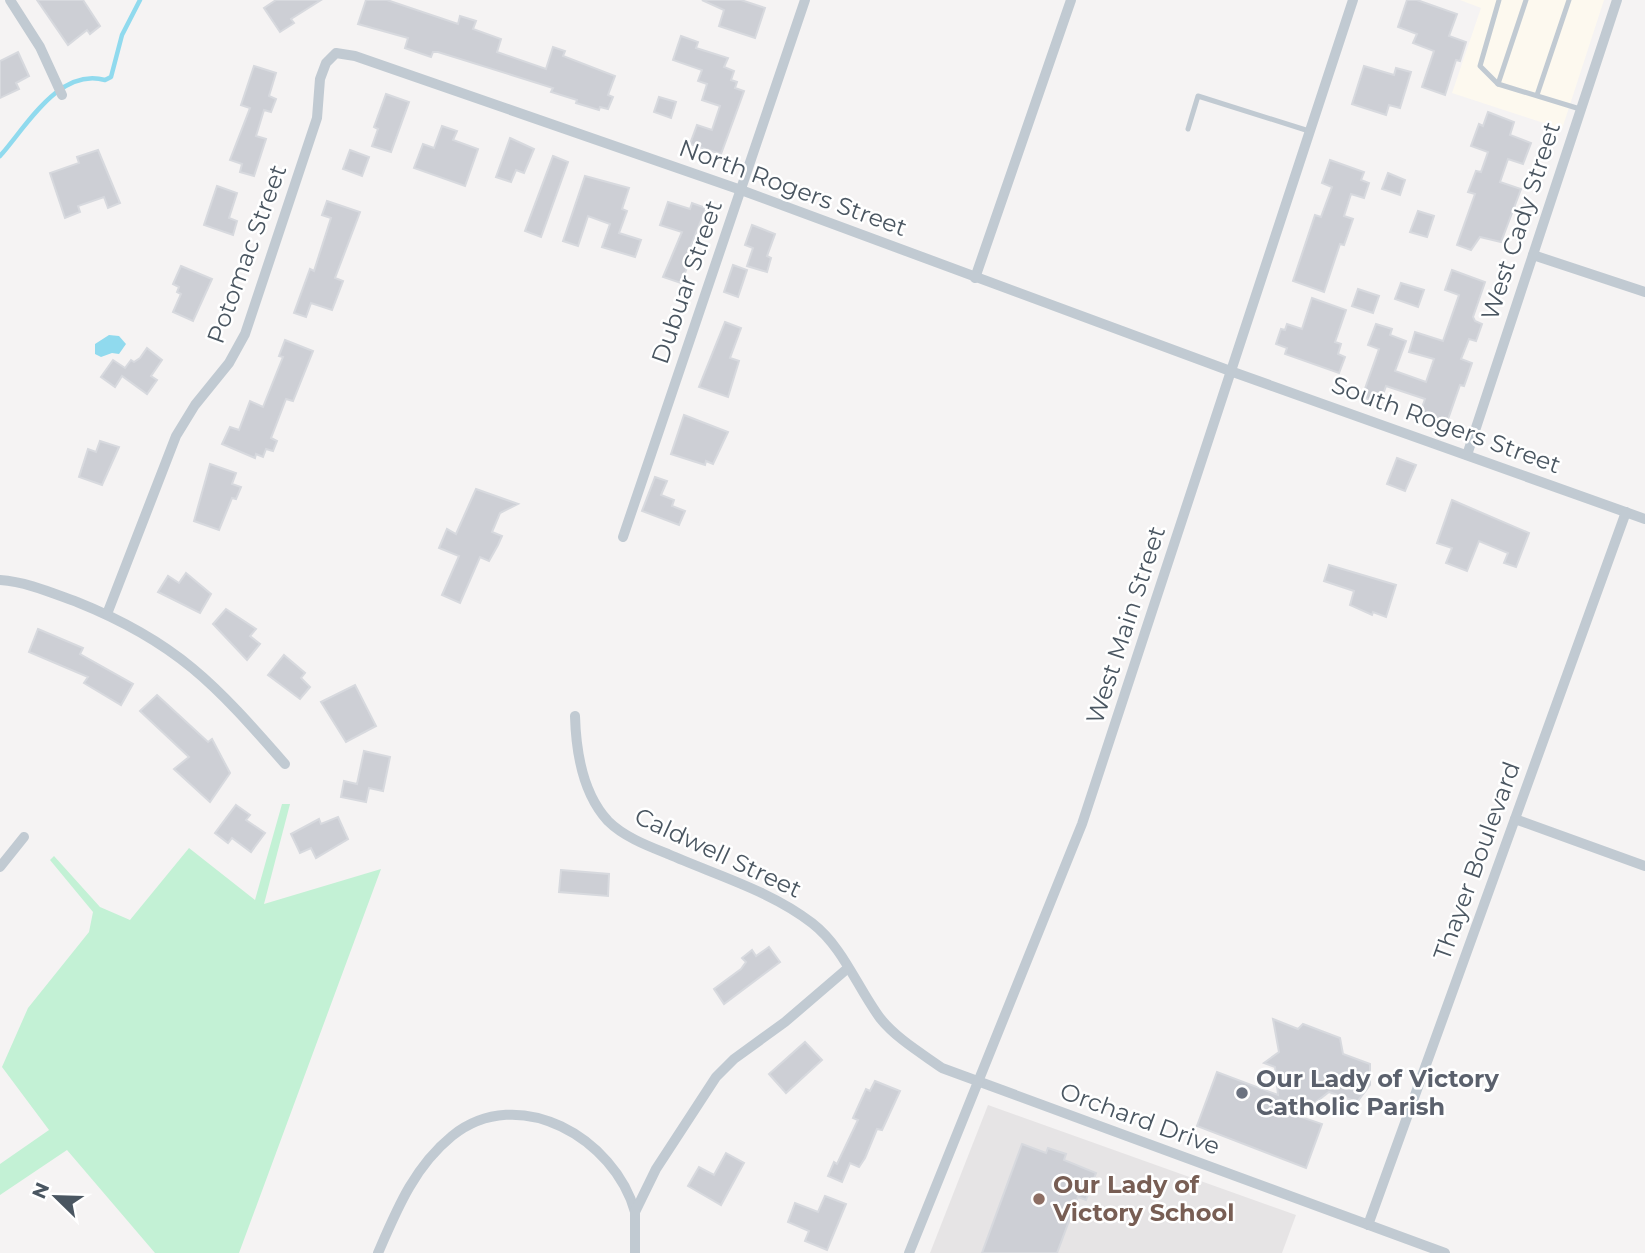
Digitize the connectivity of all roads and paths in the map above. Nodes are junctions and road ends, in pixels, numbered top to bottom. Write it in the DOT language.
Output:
graph roads {
  1 [pos="10,0"];
  2 [pos="805,0"];
  3 [pos="1071,0"];
  4 [pos="1353,0"];
  5 [pos="1499,0"];
  6 [pos="1527,0"];
  7 [pos="1569,0"];
  8 [pos="1617,0"];
  9 [pos="336,53"];
  10 [pos="1498,83"];
  11 [pos="62,95"];
  12 [pos="1537,95"];
  13 [pos="1580,109"];
  14 [pos="1188,129"];
  15 [pos="1311,131"];
  16 [pos="741,190"];
  17 [pos="1533,255"];
  18 [pos="975,278"];
  19 [pos="1645,292"];
  20 [pos="1233,372"];
  21 [pos="1467,455"];
  22 [pos="1626,512"];
  23 [pos="1645,519"];
  24 [pos="623,537"];
  25 [pos="0,580"];
  26 [pos="107,614"];
  27 [pos="576,716"];
  28 [pos="285,764"];
  29 [pos="1514,819"];
  30 [pos="24,837"];
  31 [pos="1645,866"];
  32 [pos="0,867"];
  33 [pos="848,968"];
  34 [pos="978,1082"];
  35 [pos="635,1212"];
  36 [pos="1368,1225"];
  37 [pos="378,1253"];
  38 [pos="635,1253"];
  39 [pos="909,1253"];
  40 [pos="1445,1253"];
  1 -- 11 [label="street"];
  2 -- 16 [label="street, Dubuar Street"];
  3 -- 18 [label="street"];
  4 -- 15 [label="street, West Main Street"];
  5 -- 10 [label="lane"];
  6 -- 10 [label="lane"];
  7 -- 12 [label="lane"];
  8 -- 13 [label="street, West Cady Street"];
  9 -- 16 [label="street, North Rogers Street"];
  9 -- 26 [label="street, Potomac Street"];
  10 -- 12 [label="lane"];
  12 -- 13 [label="lane"];
  13 -- 17 [label="street, West Cady Street"];
  14 -- 15 [label="lane"];
  15 -- 20 [label="street, West Main Street"];
  16 -- 18 [label="street, North Rogers Street"];
  16 -- 24 [label="street, Dubuar Street"];
  17 -- 19 [label="street"];
  17 -- 21 [label="street, West Cady Street"];
  18 -- 20 [label="street, North Rogers Street"];
  20 -- 21 [label="street, South Rogers Street"];
  20 -- 34 [label="street, West Main Street"];
  21 -- 22 [label="street, South Rogers Street"];
  22 -- 23 [label="street, South Rogers Street"];
  22 -- 29 [label="street, Thayer Boulevard"];
  25 -- 26 [label="street"];
  26 -- 28 [label="street"];
  27 -- 33 [label="street, Caldwell Street"];
  29 -- 31 [label="street"];
  29 -- 36 [label="street, Thayer Boulevard"];
  30 -- 32 [label="street"];
  33 -- 34 [label="street, Caldwell Street"];
  33 -- 35 [label="street"];
  34 -- 36 [label="street, Orchard Drive"];
  34 -- 39 [label="street, West Main Street"];
  35 -- 37 [label="street"];
  35 -- 38 [label="street"];
  36 -- 40 [label="street, Orchard Drive"];
}
